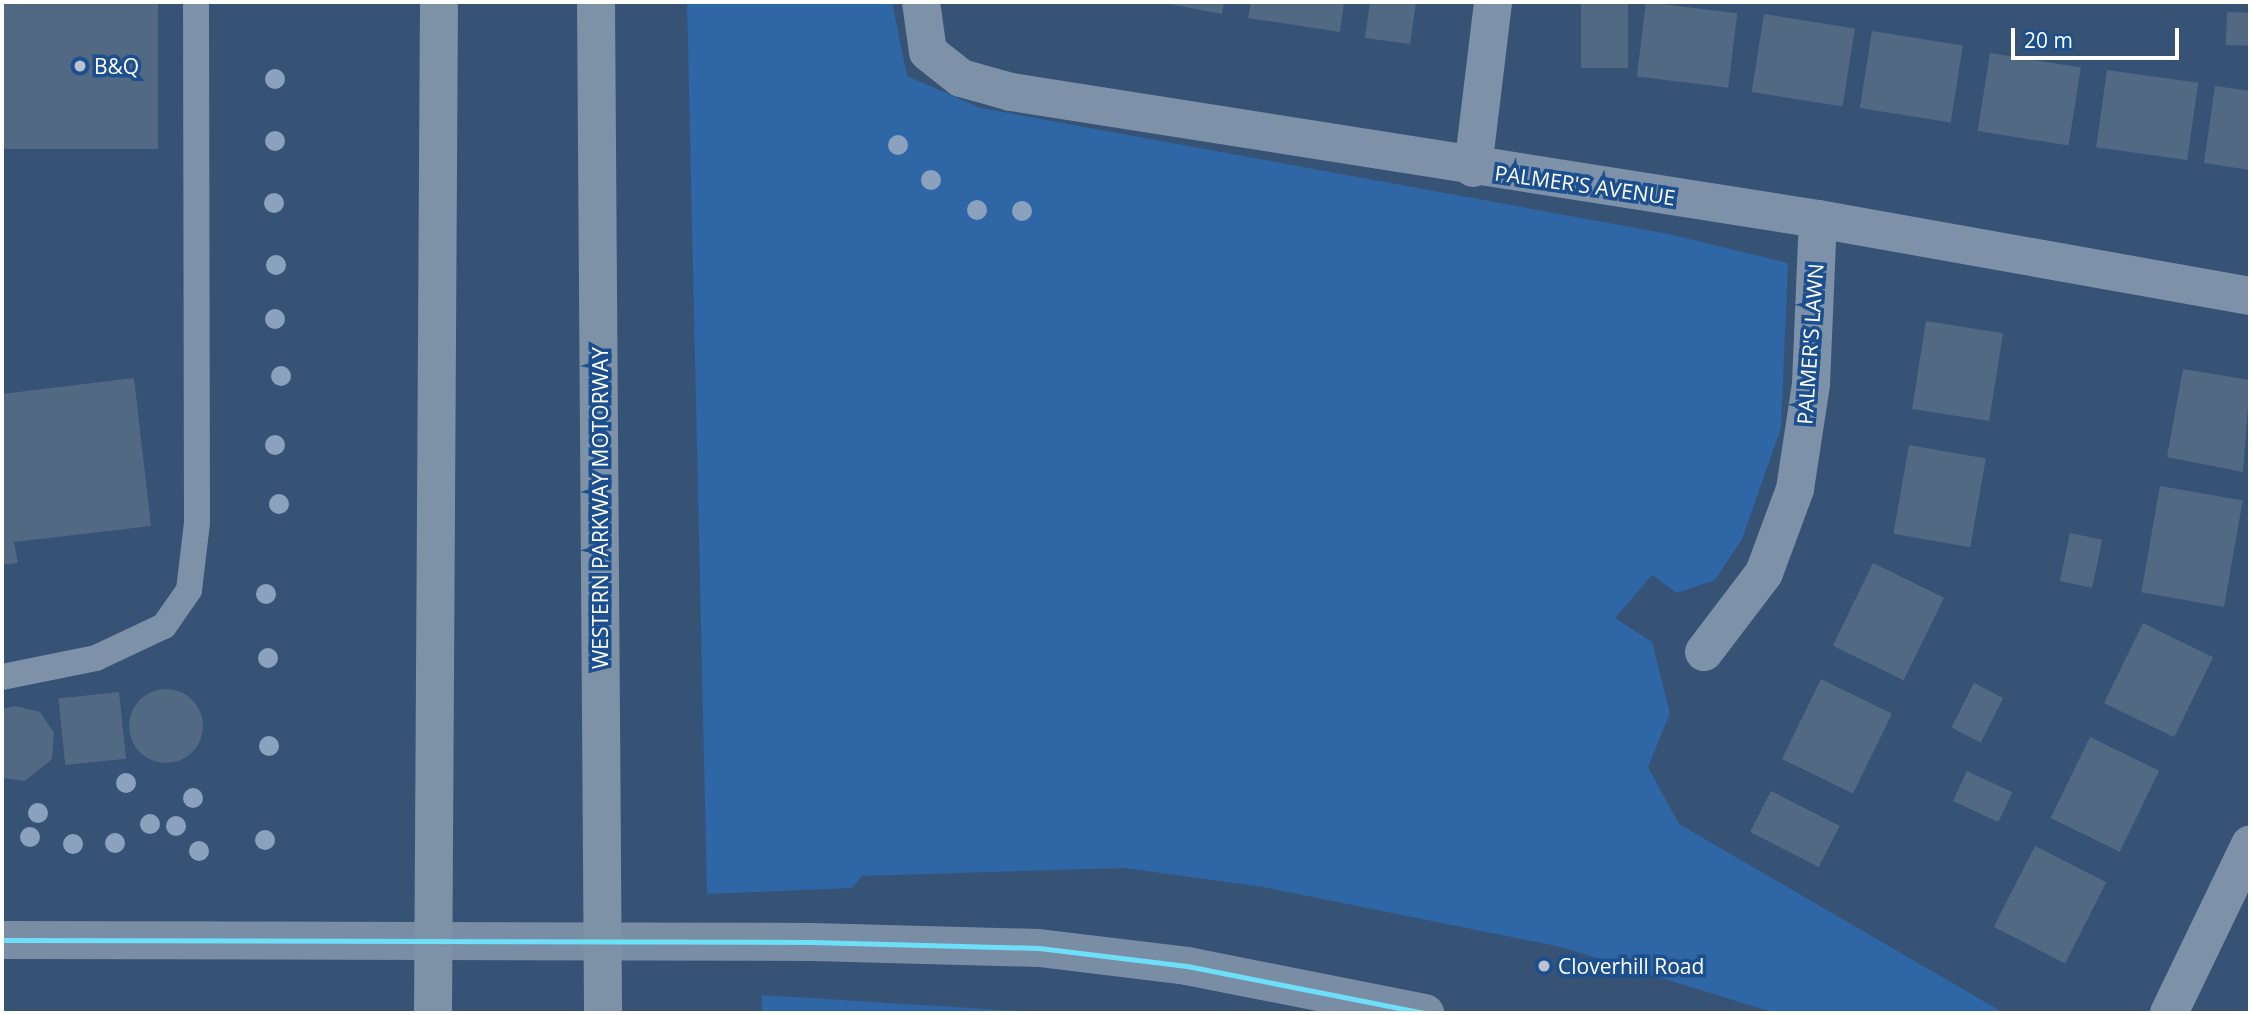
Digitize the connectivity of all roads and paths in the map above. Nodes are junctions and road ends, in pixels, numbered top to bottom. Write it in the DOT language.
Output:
graph roads {
  1 [pos="196,2"];
  2 [pos="439,2"];
  3 [pos="596,2"];
  4 [pos="921,2"];
  5 [pos="1493,2"];
  6 [pos="1473,168"];
  7 [pos="1818,219"];
  8 [pos="2250,296"];
  9 [pos="1704,652"];
  10 [pos="2,677"];
  11 [pos="2250,845"];
  12 [pos="2,940"];
  13 [pos="433,1013"];
  14 [pos="603,1013"];
  15 [pos="1425,1013"];
  16 [pos="2169,1013"];
  1 -- 10 [label="lane"];
  2 -- 13 [label="highway"];
  3 -- 14 [label="highway, WESTERN PARKWAY MOTORWAY"];
  4 -- 6 [label="street, PALMER'S AVENUE"];
  5 -- 6 [label="street"];
  6 -- 7 [label="street, PALMER'S AVENUE"];
  7 -- 8 [label="street, PALMER'S AVENUE"];
  7 -- 9 [label="street, PALMER'S LAWN"];
  11 -- 16 [label="street"];
  12 -- 15 [label="main road"];
}
